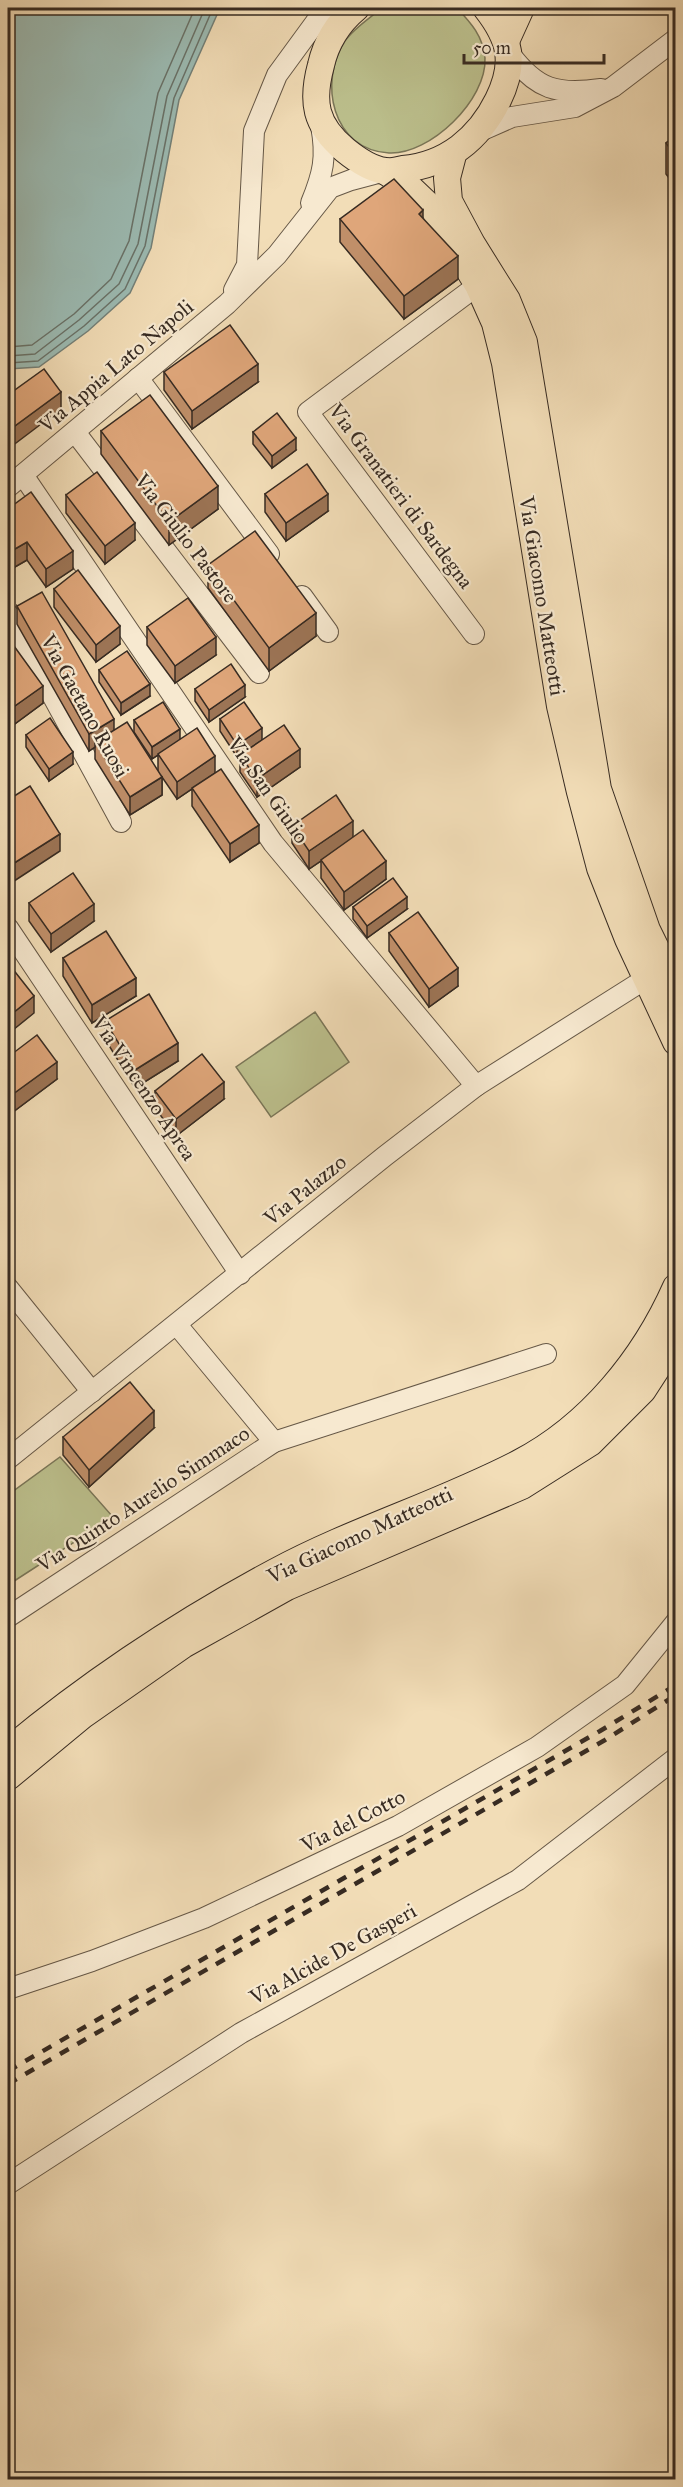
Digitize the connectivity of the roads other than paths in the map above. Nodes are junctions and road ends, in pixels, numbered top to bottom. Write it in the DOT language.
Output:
graph roads {
  1 [pos="326,8"];
  2 [pos="356,8"];
  3 [pos="486,8"];
  4 [pos="521,8"];
  5 [pos="675,39"];
  6 [pos="508,48"];
  7 [pos="613,87"];
  8 [pos="321,126"];
  9 [pos="478,132"];
  10 [pos="453,155"];
  11 [pos="385,171"];
  12 [pos="302,222"];
  13 [pos="478,285"];
  14 [pos="226,304"];
  15 [pos="138,378"];
  16 [pos="75,432"];
  17 [pos="15,481"];
  18 [pos="279,566"];
  19 [pos="293,585"];
  20 [pos="8,614"];
  21 [pos="328,632"];
  22 [pos="474,634"];
  23 [pos="259,673"];
  24 [pos="121,822"];
  25 [pos="8,928"];
  26 [pos="661,963"];
  27 [pos="675,989"];
  28 [pos="675,1042"];
  29 [pos="476,1086"];
  30 [pos="240,1274"];
  31 [pos="675,1287"];
  32 [pos="8,1288"];
  33 [pos="177,1325"];
  34 [pos="675,1339"];
  35 [pos="546,1354"];
  36 [pos="92,1392"];
  37 [pos="274,1442"];
  38 [pos="10,1453"];
  39 [pos="8,1617"];
  40 [pos="675,1622"];
  41 [pos="8,1751"];
  42 [pos="675,1758"];
  43 [pos="8,1777"];
  44 [pos="8,1989"];
  45 [pos="8,2184"];
  1 -- 14 [label="street, Via Appia Lato Napoli"];
  2 -- 8 [label="main road"];
  3 -- 6 [label="main road"];
  4 -- 6 [label="main road"];
  5 -- 7 [label="street"];
  6 -- 7 [label="street"];
  6 -- 9 [label="main road"];
  7 -- 9 [label="street"];
  8 -- 11 [label="main road, Via Giacomo Matteotti"];
  8 -- 12 [label="street, Via Appia Lato Napoli"];
  9 -- 10 [label="main road"];
  10 -- 11 [label="main road"];
  10 -- 26 [label="main road, Via Giacomo Matteotti"];
  11 -- 12 [label="street, Via Appia Lato Napoli"];
  11 -- 13 [label="main road, Via Giacomo Matteotti"];
  12 -- 14 [label="street, Via Appia Lato Napoli"];
  13 -- 22 [label="street, Via Granatieri di Sardegna"];
  13 -- 26 [label="main road, Via Giacomo Matteotti"];
  14 -- 15 [label="street, Via Appia Lato Napoli"];
  15 -- 16 [label="street, Via Appia Lato Napoli"];
  15 -- 18 [label="street"];
  16 -- 17 [label="street, Via Appia Lato Napoli"];
  16 -- 23 [label="street, Via Giulio Pastore"];
  17 -- 29 [label="street, Via San Giulio"];
  19 -- 21 [label="street"];
  20 -- 24 [label="street, Via Gaetano Ruosi"];
  25 -- 30 [label="street, Via Vincenzo Aprea"];
  26 -- 27 [label="main road, Via Giacomo Matteotti"];
  26 -- 28 [label="main road, Via Giacomo Matteotti"];
  26 -- 29 [label="street, Via Palazzo"];
  29 -- 30 [label="street, Via Palazzo"];
  30 -- 33 [label="street, Via Palazzo"];
  31 -- 41 [label="main road, Via Giacomo Matteotti"];
  32 -- 36 [label="street"];
  33 -- 36 [label="street, Via Palazzo"];
  33 -- 37 [label="street, Via Quinto Aurelio Simmaco"];
  34 -- 43 [label="main road, Via Giacomo Matteotti"];
  35 -- 37 [label="street, Via Quinto Aurelio Simmaco"];
  36 -- 38 [label="street, Via Palazzo"];
  37 -- 39 [label="street, Via Quinto Aurelio Simmaco"];
  40 -- 44 [label="street, Via del Cotto"];
  42 -- 45 [label="street, Via Alcide De Gasperi"];
}
